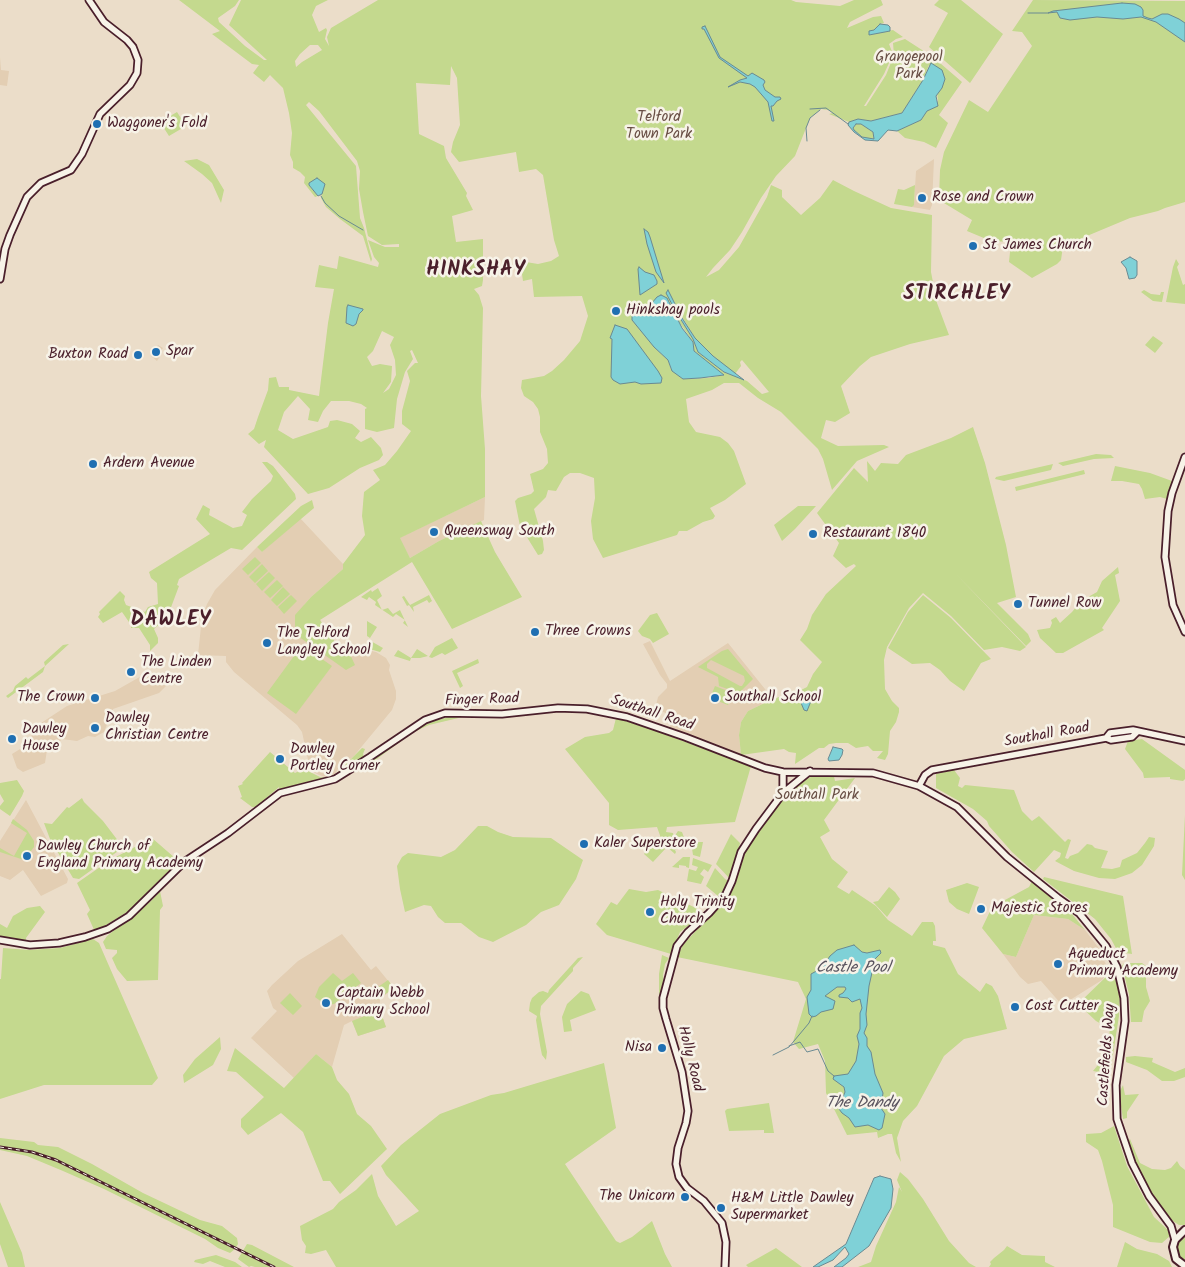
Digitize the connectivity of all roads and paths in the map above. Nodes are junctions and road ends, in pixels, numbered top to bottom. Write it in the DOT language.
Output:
graph roads {
  1 [pos="89,0"];
  2 [pos="0,280"];
  3 [pos="1185,457"];
  4 [pos="1185,632"];
  5 [pos="572,708"];
  6 [pos="1185,741"];
  7 [pos="810,771"];
  8 [pos="783,772"];
  9 [pos="919,786"];
  10 [pos="783,793"];
  11 [pos="0,940"];
  12 [pos="1169,1223"];
  13 [pos="1185,1229"];
  14 [pos="1175,1240"];
  15 [pos="1181,1265"];
  16 [pos="724,1267"];
  1 -- 2 [label="main road"];
  3 -- 4 [label="main road"];
  5 -- 8 [label="main road, Southall Road"];
  5 -- 11 [label="main road, Finger Road"];
  6 -- 9 [label="main road, Southall Road"];
  7 -- 8 [label="main road, Southall Road"];
  7 -- 9 [label="main road, Castlefields Way"];
  7 -- 10 [label="main road, Holly Road"];
  8 -- 10 [label="main road"];
  9 -- 12 [label="main road, Castlefields Way"];
  10 -- 16 [label="main road, Holly Road"];
  12 -- 13 [label="main road"];
  12 -- 14 [label="main road, Castlefields Way"];
  13 -- 14 [label="main road"];
  14 -- 15 [label="main road"];
}
